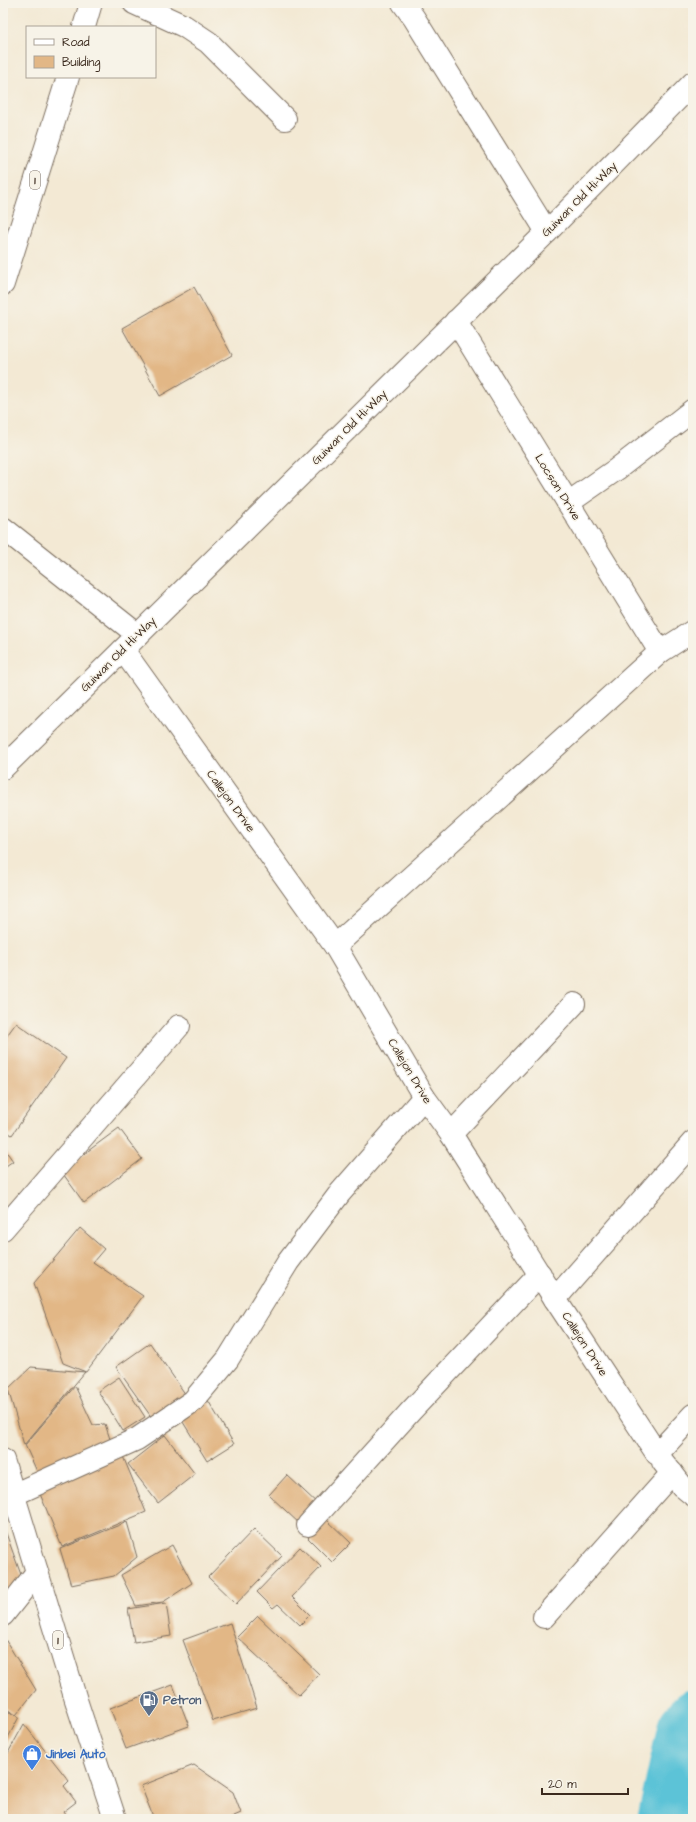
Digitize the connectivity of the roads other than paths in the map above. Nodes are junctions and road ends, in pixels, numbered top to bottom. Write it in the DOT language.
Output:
graph roads {
  1 [pos="91,3"];
  2 [pos="134,3"];
  3 [pos="402,3"];
  4 [pos="84,26"];
  5 [pos="68,78"];
  6 [pos="693,84"];
  7 [pos="285,119"];
  8 [pos="547,232"];
  9 [pos="3,284"];
  10 [pos="456,321"];
  11 [pos="693,410"];
  12 [pos="568,503"];
  13 [pos="3,528"];
  14 [pos="693,631"];
  15 [pos="138,635"];
  16 [pos="123,650"];
  17 [pos="660,652"];
  18 [pos="3,768"];
  19 [pos="334,946"];
  20 [pos="574,1004"];
  21 [pos="179,1026"];
  22 [pos="424,1097"];
  23 [pos="451,1134"];
  24 [pos="693,1142"];
  25 [pos="3,1229"];
  26 [pos="540,1274"];
  27 [pos="555,1299"];
  28 [pos="693,1415"];
  29 [pos="657,1454"];
  30 [pos="3,1460"];
  31 [pos="672,1473"];
  32 [pos="15,1494"];
  33 [pos="693,1495"];
  34 [pos="308,1525"];
  35 [pos="37,1572"];
  36 [pos="3,1615"];
  37 [pos="544,1617"];
  38 [pos="115,1819"];
  1 -- 4 [label="main road"];
  2 -- 7 [label="main road"];
  3 -- 8 [label="main road"];
  5 -- 9 [label="main road, 1"];
  6 -- 8 [label="main road, Guiwan Old Hi-Way"];
  8 -- 10 [label="main road, Guiwan Old Hi-Way"];
  10 -- 12 [label="main road, Locson Drive"];
  10 -- 15 [label="main road, Guiwan Old Hi-Way"];
  11 -- 12 [label="main road"];
  12 -- 17 [label="main road, Locson Drive"];
  13 -- 15 [label="main road"];
  14 -- 17 [label="main road"];
  15 -- 16 [label="main road, Guiwan Old Hi-Way"];
  16 -- 18 [label="main road, Guiwan Old Hi-Way"];
  16 -- 19 [label="main road, Callejon Drive"];
  17 -- 19 [label="main road"];
  19 -- 22 [label="main road, Callejon Drive"];
  20 -- 23 [label="main road"];
  21 -- 25 [label="main road"];
  22 -- 23 [label="main road, Callejon Drive"];
  22 -- 32 [label="main road"];
  23 -- 26 [label="main road, Callejon Drive"];
  24 -- 27 [label="main road"];
  26 -- 27 [label="main road, Callejon Drive"];
  26 -- 34 [label="main road"];
  27 -- 29 [label="main road, Callejon Drive"];
  28 -- 29 [label="main road"];
  29 -- 31 [label="main road, Callejon Drive"];
  30 -- 32 [label="main road, 1"];
  31 -- 33 [label="main road, Callejon Drive"];
  31 -- 37 [label="main road"];
  32 -- 35 [label="main road, 1"];
  35 -- 36 [label="main road"];
  35 -- 38 [label="main road, 1"];
}
